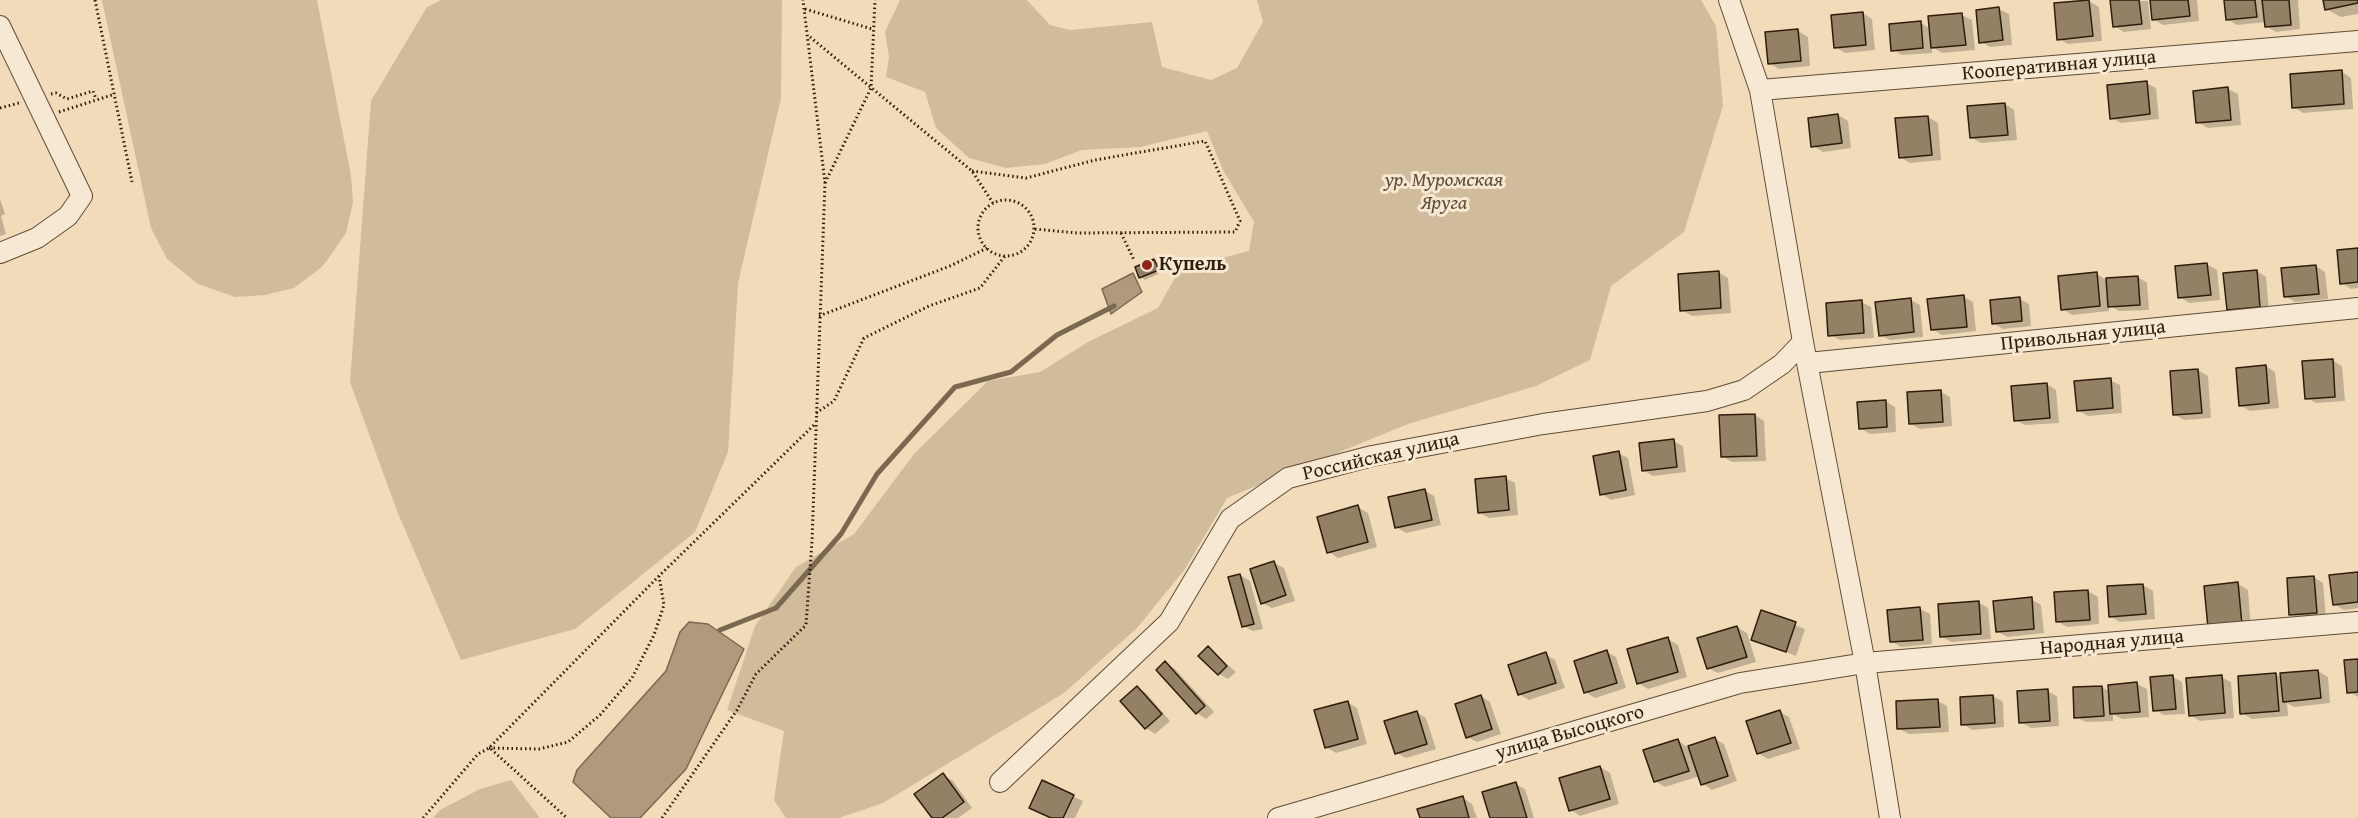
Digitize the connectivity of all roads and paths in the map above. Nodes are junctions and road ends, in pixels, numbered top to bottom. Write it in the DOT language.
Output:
graph roads {
  1 [pos="95,0"];
  2 [pos="803,0"];
  3 [pos="875,0"];
  4 [pos="1729,0"];
  5 [pos="805,9"];
  6 [pos="0,26"];
  7 [pos="873,29"];
  8 [pos="809,35"];
  9 [pos="2358,41"];
  10 [pos="871,88"];
  11 [pos="1760,90"];
  12 [pos="115,94"];
  13 [pos="46,116"];
  14 [pos="972,171"];
  15 [pos="132,182"];
  16 [pos="825,183"];
  17 [pos="993,202"];
  18 [pos="1035,229"];
  19 [pos="1121,232"];
  20 [pos="987,248"];
  21 [pos="0,253"];
  22 [pos="1005,256"];
  23 [pos="1134,260"];
  24 [pos="2358,308"];
  25 [pos="819,316"];
  26 [pos="1803,342"];
  27 [pos="1808,363"];
  28 [pos="816,413"];
  29 [pos="815,424"];
  30 [pos="659,576"];
  31 [pos="2358,622"];
  32 [pos="1865,663"];
  33 [pos="489,748"];
  34 [pos="1000,782"];
  35 [pos="423,818"];
  36 [pos="567,818"];
  37 [pos="662,818"];
  38 [pos="1278,818"];
  39 [pos="1890,818"];
  1 -- 12 [label="path"];
  2 -- 5 [label="path"];
  3 -- 7 [label="path"];
  4 -- 11 [label="street"];
  5 -- 7 [label="path"];
  5 -- 8 [label="path"];
  6 -- 13 [label="street"];
  7 -- 10 [label="path"];
  8 -- 10 [label="path"];
  8 -- 16 [label="path"];
  9 -- 11 [label="street, Кооперативная улица"];
  10 -- 14 [label="path"];
  10 -- 16 [label="path"];
  11 -- 26 [label="street"];
  12 -- 13 [label="path"];
  12 -- 15 [label="path"];
  13 -- 21 [label="street"];
  14 -- 17 [label="path"];
  14 -- 19 [label="path"];
  16 -- 25 [label="path"];
  17 -- 18 [label="path"];
  17 -- 20 [label="path"];
  18 -- 19 [label="path"];
  18 -- 22 [label="path"];
  19 -- 23 [label="path"];
  20 -- 22 [label="path"];
  20 -- 25 [label="path"];
  22 -- 28 [label="path"];
  24 -- 27 [label="street, Привольная улица"];
  25 -- 28 [label="path"];
  26 -- 27 [label="street"];
  26 -- 34 [label="street, Российская улица"];
  27 -- 32 [label="street"];
  28 -- 29 [label="path"];
  29 -- 30 [label="path"];
  29 -- 37 [label="path"];
  30 -- 33 [label="path"];
  30 -- 33 [label="path"];
  31 -- 32 [label="street, Народная улица"];
  32 -- 38 [label="street, улица Высоцкого"];
  32 -- 39 [label="street"];
  33 -- 35 [label="path"];
  33 -- 36 [label="path"];
}
